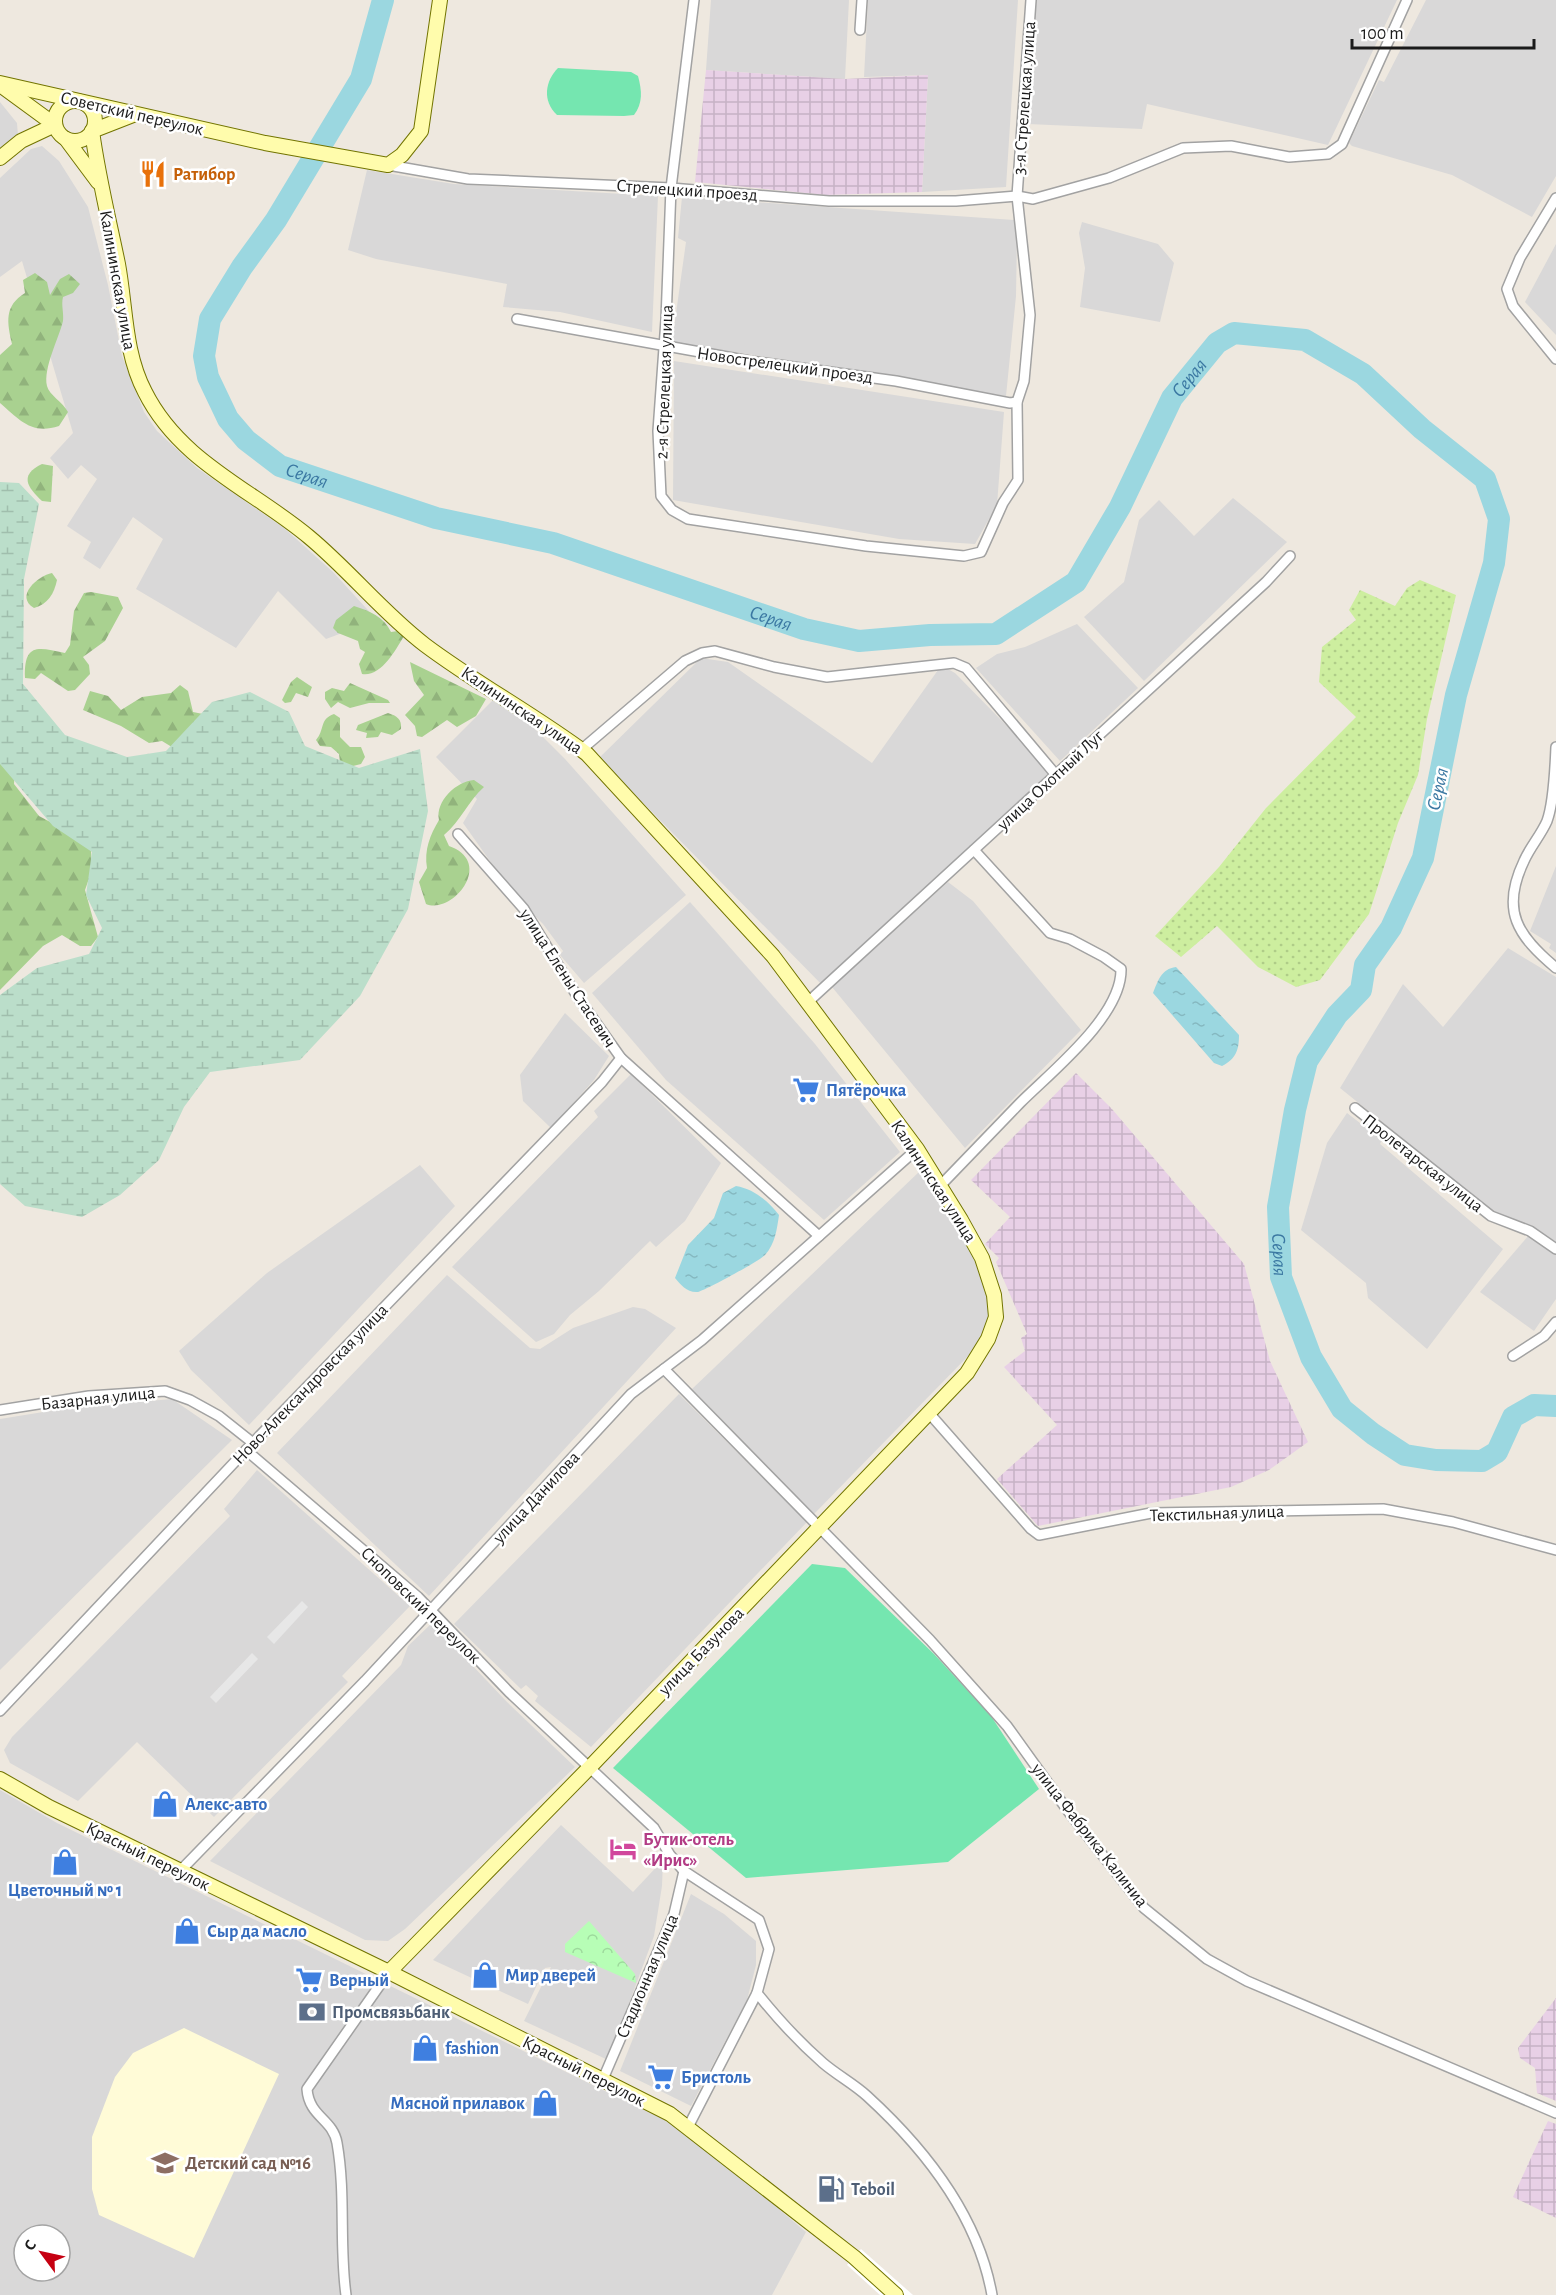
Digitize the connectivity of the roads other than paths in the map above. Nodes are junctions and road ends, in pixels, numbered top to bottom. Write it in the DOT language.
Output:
graph roads {
  1 [pos="440,0"];
  2 [pos="694,0"];
  3 [pos="862,0"];
  4 [pos="1031,0"];
  5 [pos="1407,0"];
  6 [pos="860,30"];
  7 [pos="0,84"];
  8 [pos="81,102"];
  9 [pos="133,115"];
  10 [pos="55,125"];
  11 [pos="92,131"];
  12 [pos="66,139"];
  13 [pos="0,158"];
  14 [pos="358,161"];
  15 [pos="388,165"];
  16 [pos="99,184"];
  17 [pos="671,188"];
  18 [pos="1017,196"];
  19 [pos="1556,198"];
  20 [pos="518,319"];
  21 [pos="664,347"];
  22 [pos="1556,359"];
  23 [pos="1017,402"];
  24 [pos="1018,480"];
  25 [pos="1290,556"];
  26 [pos="1556,747"];
  27 [pos="581,750"];
  28 [pos="1056,775"];
  29 [pos="459,834"];
  30 [pos="974,850"];
  31 [pos="1556,968"];
  32 [pos="807,1002"];
  33 [pos="621,1058"];
  34 [pos="1355,1108"];
  35 [pos="917,1149"];
  36 [pos="940,1186"];
  37 [pos="819,1236"];
  38 [pos="1556,1249"];
  39 [pos="996,1317"];
  40 [pos="1556,1322"];
  41 [pos="1513,1356"];
  42 [pos="664,1369"];
  43 [pos="0,1410"];
  44 [pos="929,1413"];
  45 [pos="249,1446"];
  46 [pos="820,1527"];
  47 [pos="1556,1550"];
  48 [pos="430,1611"];
  49 [pos="0,1711"];
  50 [pos="591,1766"];
  51 [pos="0,1779"];
  52 [pos="180,1871"];
  53 [pos="684,1871"];
  54 [pos="389,1972"];
  55 [pos="757,1993"];
  56 [pos="603,2079"];
  57 [pos="1556,2113"];
  58 [pos="688,2127"];
  59 [pos="346,2295"];
  60 [pos="896,2295"];
  61 [pos="992,2295"];
  1 -- 15 [label="street"];
  2 -- 17 [label="street, 2-я Стрелецкая улица"];
  3 -- 6 [label="street"];
  4 -- 18 [label="street, 3-я Стрелецкая улица"];
  5 -- 18 [label="street, Стрелецкий проезд"];
  7 -- 8 [label="street, Советский переулок"];
  7 -- 10 [label="street"];
  8 -- 9 [label="street, Советский переулок"];
  8 -- 10 [label="street"];
  8 -- 11 [label="street"];
  9 -- 11 [label="street"];
  9 -- 14 [label="street, Советский переулок"];
  10 -- 12 [label="street"];
  10 -- 13 [label="street"];
  11 -- 12 [label="street"];
  11 -- 16 [label="street, Калининская улица"];
  12 -- 16 [label="street"];
  14 -- 15 [label="street, Стрелецкий проезд"];
  15 -- 17 [label="street, Стрелецкий проезд"];
  16 -- 27 [label="street, Калининская улица"];
  17 -- 18 [label="street, Стрелецкий проезд"];
  17 -- 21 [label="street, 2-я Стрелецкая улица"];
  18 -- 23 [label="street, 3-я Стрелецкая улица"];
  19 -- 22 [label="street"];
  20 -- 21 [label="street, Новострелецкий проезд"];
  21 -- 23 [label="street, Новострелецкий проезд"];
  21 -- 24 [label="street, 2-я Стрелецкая улица"];
  23 -- 24 [label="street, 3-я Стрелецкая улица"];
  25 -- 28 [label="street, улица Охотный Луг"];
  26 -- 31 [label="street"];
  27 -- 28 [label="street"];
  27 -- 32 [label="street, Калининская улица"];
  28 -- 30 [label="street, улица Охотный Луг"];
  29 -- 33 [label="street, улица Елены Стасевич"];
  30 -- 32 [label="street, улица Охотный Луг"];
  30 -- 36 [label="street"];
  32 -- 35 [label="street, Калининская улица"];
  33 -- 37 [label="street, улица Елены Стасевич"];
  33 -- 45 [label="street, Ново-Александровская улица"];
  34 -- 38 [label="street, Пролетарская улица"];
  35 -- 36 [label="street, Калининская улица"];
  35 -- 37 [label="street, улица Данилова"];
  36 -- 39 [label="street, Калининская улица"];
  37 -- 42 [label="street, улица Данилова"];
  39 -- 44 [label="street, улица Базунова"];
  40 -- 41 [label="street"];
  42 -- 46 [label="street, улица Фабрика Калиниа"];
  42 -- 48 [label="street, улица Данилова"];
  43 -- 45 [label="street, Базарная улица"];
  44 -- 46 [label="street, улица Базунова"];
  44 -- 47 [label="street, Текстильная улица"];
  45 -- 48 [label="street, Сноповский переулок"];
  45 -- 49 [label="street, Ново-Александровская улица"];
  46 -- 50 [label="street, улица Базунова"];
  46 -- 57 [label="street, улица Фабрика Калиниа"];
  48 -- 50 [label="street, Сноповский переулок"];
  48 -- 52 [label="street, улица Данилова"];
  50 -- 53 [label="street, Сноповский переулок"];
  50 -- 54 [label="street, улица Базунова"];
  51 -- 52 [label="street, Красный переулок"];
  52 -- 54 [label="street, Красный переулок"];
  53 -- 55 [label="street, Сноповский переулок"];
  53 -- 56 [label="street, Стадионная улица"];
  54 -- 56 [label="street, Красный переулок"];
  54 -- 59 [label="street"];
  55 -- 58 [label="street, Сноповский переулок"];
  55 -- 61 [label="street"];
  56 -- 58 [label="street, Красный переулок"];
  58 -- 60 [label="street, Красный переулок"];
}
